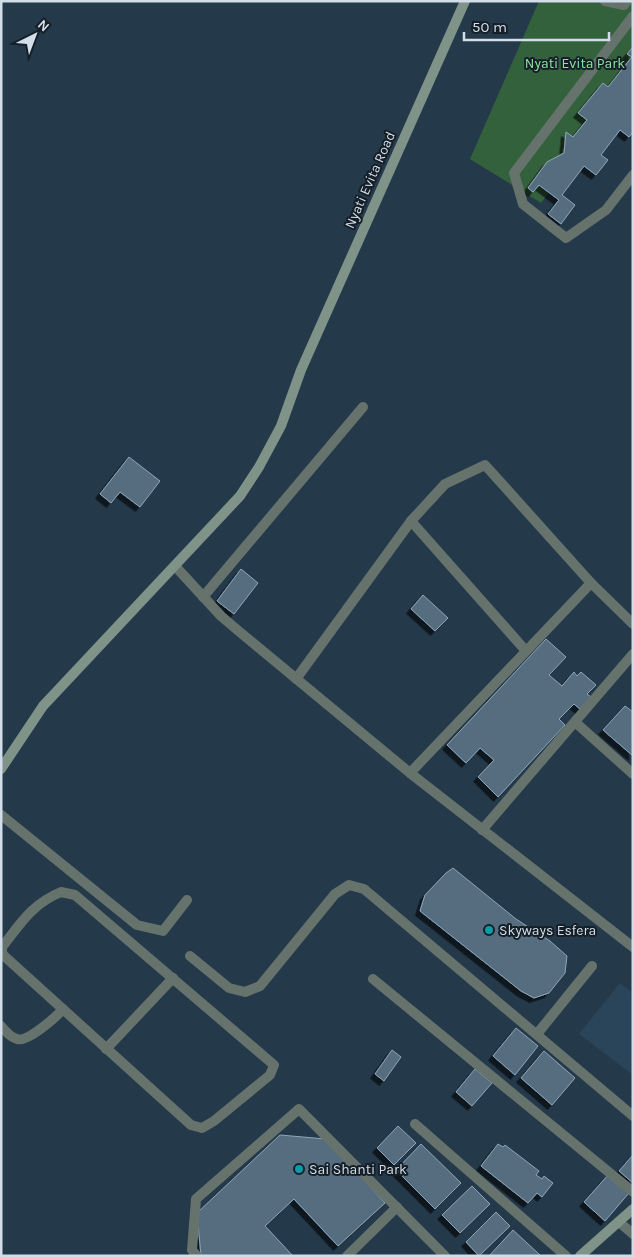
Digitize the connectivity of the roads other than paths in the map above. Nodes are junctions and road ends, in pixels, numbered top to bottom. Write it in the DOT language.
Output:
graph roads {
  1 [pos="465,1"];
  2 [pos="605,1"];
  3 [pos="627,1"];
  4 [pos="633,16"];
  5 [pos="633,175"];
  6 [pos="363,407"];
  7 [pos="410,521"];
  8 [pos="175,566"];
  9 [pos="591,583"];
  10 [pos="203,597"];
  11 [pos="633,624"];
  12 [pos="526,651"];
  13 [pos="633,654"];
  14 [pos="296,679"];
  15 [pos="575,722"];
  16 [pos="1,769"];
  17 [pos="410,773"];
  18 [pos="633,774"];
  19 [pos="1,815"];
  20 [pos="482,830"];
  21 [pos="187,900"];
  22 [pos="633,947"];
  23 [pos="190,956"];
  24 [pos="592,966"];
  25 [pos="173,978"];
  26 [pos="373,979"];
  27 [pos="63,1010"];
  28 [pos="1,1026"];
  29 [pos="537,1034"];
  30 [pos="106,1049"];
  31 [pos="633,1116"];
  32 [pos="415,1124"];
  33 [pos="633,1192"];
  34 [pos="396,1207"];
  35 [pos="633,1209"];
  36 [pos="619,1222"];
  37 [pos="633,1234"];
  38 [pos="197,1256"];
  39 [pos="347,1256"];
  40 [pos="445,1256"];
  41 [pos="566,1256"];
  42 [pos="580,1256"];
  1 -- 8 [label="street, Nyati Evita Road"];
  2 -- 3 [label="street"];
  4 -- 5 [label="street"];
  6 -- 10 [label="street"];
  7 -- 9 [label="street"];
  7 -- 12 [label="street"];
  7 -- 14 [label="street"];
  8 -- 10 [label="street"];
  8 -- 16 [label="street, Nyati Evita Road"];
  9 -- 11 [label="street"];
  9 -- 12 [label="street"];
  10 -- 14 [label="street"];
  12 -- 17 [label="street"];
  13 -- 15 [label="street"];
  14 -- 17 [label="street"];
  15 -- 18 [label="street"];
  15 -- 20 [label="street"];
  17 -- 20 [label="street"];
  19 -- 21 [label="street"];
  20 -- 22 [label="street"];
  23 -- 29 [label="street"];
  24 -- 29 [label="street"];
  25 -- 27 [label="street"];
  25 -- 30 [label="street"];
  25 -- 30 [label="street"];
  26 -- 33 [label="street"];
  27 -- 28 [label="street"];
  27 -- 30 [label="street"];
  29 -- 31 [label="street"];
  32 -- 41 [label="street"];
  34 -- 38 [label="street"];
  34 -- 39 [label="street"];
  34 -- 40 [label="street"];
  35 -- 36 [label="street"];
  36 -- 37 [label="street"];
  36 -- 42 [label="street"];
}
